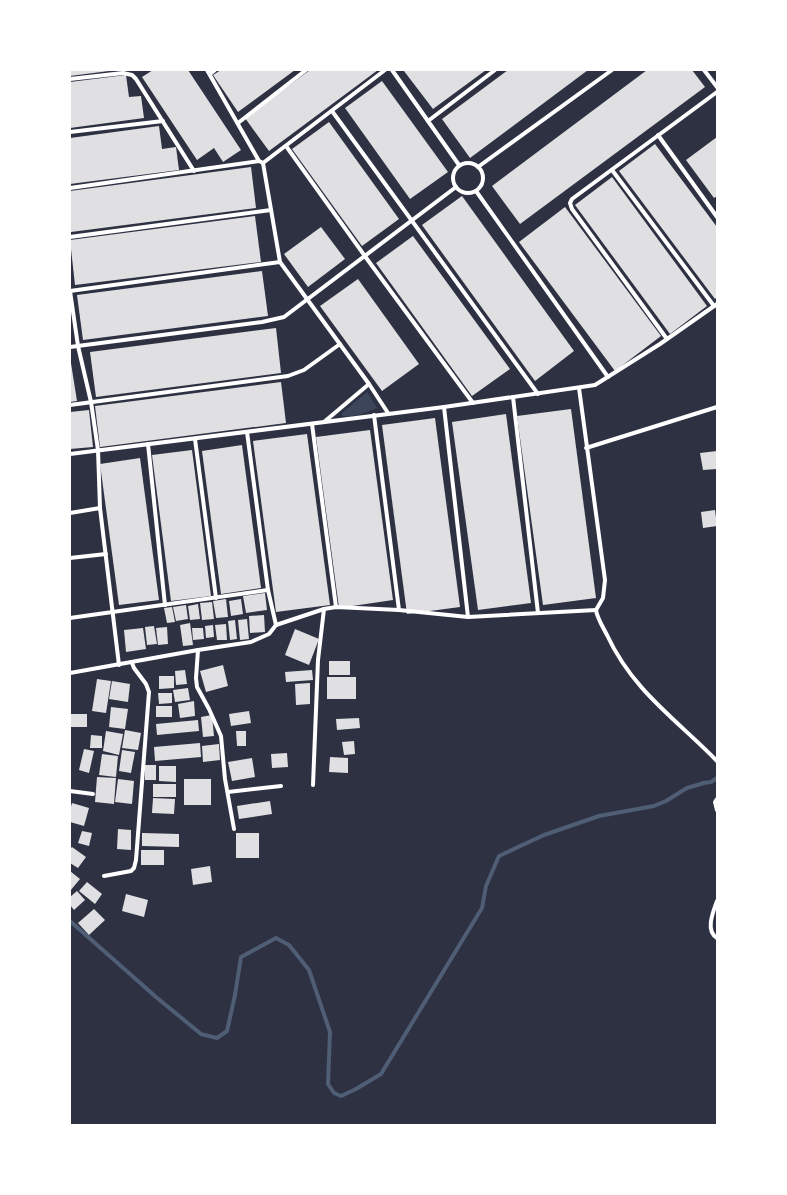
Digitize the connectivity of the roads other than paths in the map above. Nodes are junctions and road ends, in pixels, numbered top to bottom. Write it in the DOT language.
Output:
graph roads {
  1 [pos="215,70"];
  2 [pos="306,70"];
  3 [pos="385,70"];
  4 [pos="392,70"];
  5 [pos="495,70"];
  6 [pos="612,70"];
  7 [pos="704,70"];
  8 [pos="208,72"];
  9 [pos="70,79"];
  10 [pos="717,87"];
  11 [pos="717,92"];
  12 [pos="332,111"];
  13 [pos="428,120"];
  14 [pos="163,121"];
  15 [pos="238,124"];
  16 [pos="70,132"];
  17 [pos="658,135"];
  18 [pos="286,146"];
  19 [pos="261,162"];
  20 [pos="459,165"];
  21 [pos="478,167"];
  22 [pos="612,170"];
  23 [pos="194,171"];
  24 [pos="70,188"];
  25 [pos="456,188"];
  26 [pos="476,191"];
  27 [pos="271,210"];
  28 [pos="717,217"];
  29 [pos="412,220"];
  30 [pos="70,237"];
  31 [pos="364,256"];
  32 [pos="280,262"];
  33 [pos="70,291"];
  34 [pos="307,299"];
  35 [pos="716,305"];
  36 [pos="667,339"];
  37 [pos="340,344"];
  38 [pos="78,346"];
  39 [pos="70,347"];
  40 [pos="608,377"];
  41 [pos="369,384"];
  42 [pos="579,388"];
  43 [pos="538,394"];
  44 [pos="513,397"];
  45 [pos="91,402"];
  46 [pos="473,403"];
  47 [pos="70,405"];
  48 [pos="444,407"];
  49 [pos="717,407"];
  50 [pos="388,413"];
  51 [pos="374,415"];
  52 [pos="324,422"];
  53 [pos="312,424"];
  54 [pos="247,432"];
  55 [pos="195,438"];
  56 [pos="148,444"];
  57 [pos="586,448"];
  58 [pos="98,450"];
  59 [pos="70,454"];
  60 [pos="100,508"];
  61 [pos="70,513"];
  62 [pos="106,554"];
  63 [pos="70,558"];
  64 [pos="268,590"];
  65 [pos="216,598"];
  66 [pos="165,605"];
  67 [pos="336,607"];
  68 [pos="324,609"];
  69 [pos="399,610"];
  70 [pos="596,610"];
  71 [pos="113,612"];
  72 [pos="538,613"];
  73 [pos="468,617"];
  74 [pos="70,618"];
  75 [pos="276,625"];
  76 [pos="198,650"];
  77 [pos="132,663"];
  78 [pos="119,665"];
  79 [pos="70,673"];
  80 [pos="717,762"];
  81 [pos="313,785"];
  82 [pos="280,786"];
  83 [pos="70,791"];
  84 [pos="228,792"];
  85 [pos="93,794"];
  86 [pos="717,799"];
  87 [pos="717,810"];
  88 [pos="234,829"];
  89 [pos="104,876"];
  90 [pos="717,901"];
  91 [pos="717,938"];
  1 -- 8 [label="street"];
  2 -- 15 [label="street"];
  3 -- 12 [label="street"];
  4 -- 13 [label="street"];
  5 -- 13 [label="street"];
  6 -- 21 [label="street"];
  7 -- 10 [label="street"];
  8 -- 15 [label="street"];
  9 -- 14 [label="street"];
  11 -- 17 [label="street"];
  12 -- 18 [label="street"];
  12 -- 29 [label="street"];
  13 -- 20 [label="street"];
  14 -- 16 [label="street"];
  14 -- 23 [label="street"];
  15 -- 19 [label="street"];
  17 -- 22 [label="street"];
  17 -- 28 [label="street"];
  18 -- 19 [label="street"];
  18 -- 31 [label="street"];
  19 -- 23 [label="street"];
  19 -- 27 [label="street"];
  20 -- 21 [label="street"];
  20 -- 25 [label="street"];
  21 -- 26 [label="street"];
  22 -- 35 [label="street"];
  22 -- 36 [label="street"];
  23 -- 24 [label="street"];
  25 -- 26 [label="street"];
  25 -- 29 [label="street"];
  26 -- 40 [label="street"];
  27 -- 30 [label="street"];
  27 -- 32 [label="street"];
  29 -- 31 [label="street"];
  29 -- 43 [label="street"];
  31 -- 34 [label="street"];
  31 -- 46 [label="street"];
  32 -- 33 [label="street"];
  32 -- 34 [label="street"];
  33 -- 38 [label="street"];
  34 -- 37 [label="street"];
  34 -- 38 [label="street"];
  35 -- 36 [label="street"];
  36 -- 40 [label="street"];
  37 -- 41 [label="street"];
  37 -- 45 [label="street"];
  38 -- 39 [label="street"];
  38 -- 45 [label="street"];
  40 -- 42 [label="street"];
  41 -- 50 [label="street"];
  41 -- 52 [label="street"];
  42 -- 43 [label="street"];
  42 -- 57 [label="street"];
  43 -- 44 [label="street"];
  44 -- 46 [label="street"];
  44 -- 72 [label="street"];
  45 -- 47 [label="street"];
  45 -- 58 [label="street"];
  46 -- 48 [label="street"];
  48 -- 50 [label="street"];
  48 -- 73 [label="street"];
  49 -- 57 [label="street"];
  50 -- 51 [label="street"];
  51 -- 52 [label="street"];
  51 -- 69 [label="street"];
  52 -- 53 [label="street"];
  53 -- 54 [label="street"];
  53 -- 67 [label="street"];
  54 -- 55 [label="street"];
  54 -- 64 [label="street"];
  55 -- 56 [label="street"];
  55 -- 65 [label="street"];
  56 -- 58 [label="street"];
  56 -- 66 [label="street"];
  57 -- 70 [label="street"];
  58 -- 59 [label="street"];
  58 -- 60 [label="street"];
  60 -- 61 [label="street"];
  60 -- 62 [label="street"];
  62 -- 63 [label="street"];
  62 -- 71 [label="street"];
  64 -- 65 [label="street"];
  64 -- 75 [label="street"];
  65 -- 66 [label="street"];
  66 -- 71 [label="street"];
  67 -- 68 [label="street"];
  67 -- 69 [label="street"];
  68 -- 75 [label="street"];
  68 -- 81 [label="street"];
  69 -- 73 [label="street"];
  70 -- 72 [label="street"];
  70 -- 80 [label="street"];
  71 -- 74 [label="street"];
  71 -- 78 [label="street"];
  72 -- 73 [label="street"];
  75 -- 76 [label="street"];
  76 -- 77 [label="street"];
  76 -- 84 [label="street"];
  77 -- 78 [label="street"];
  77 -- 89 [label="street"];
  78 -- 79 [label="street"];
  82 -- 84 [label="street"];
  83 -- 85 [label="street"];
  84 -- 88 [label="street"];
  86 -- 87 [label="street"];
  90 -- 91 [label="street"];
}
